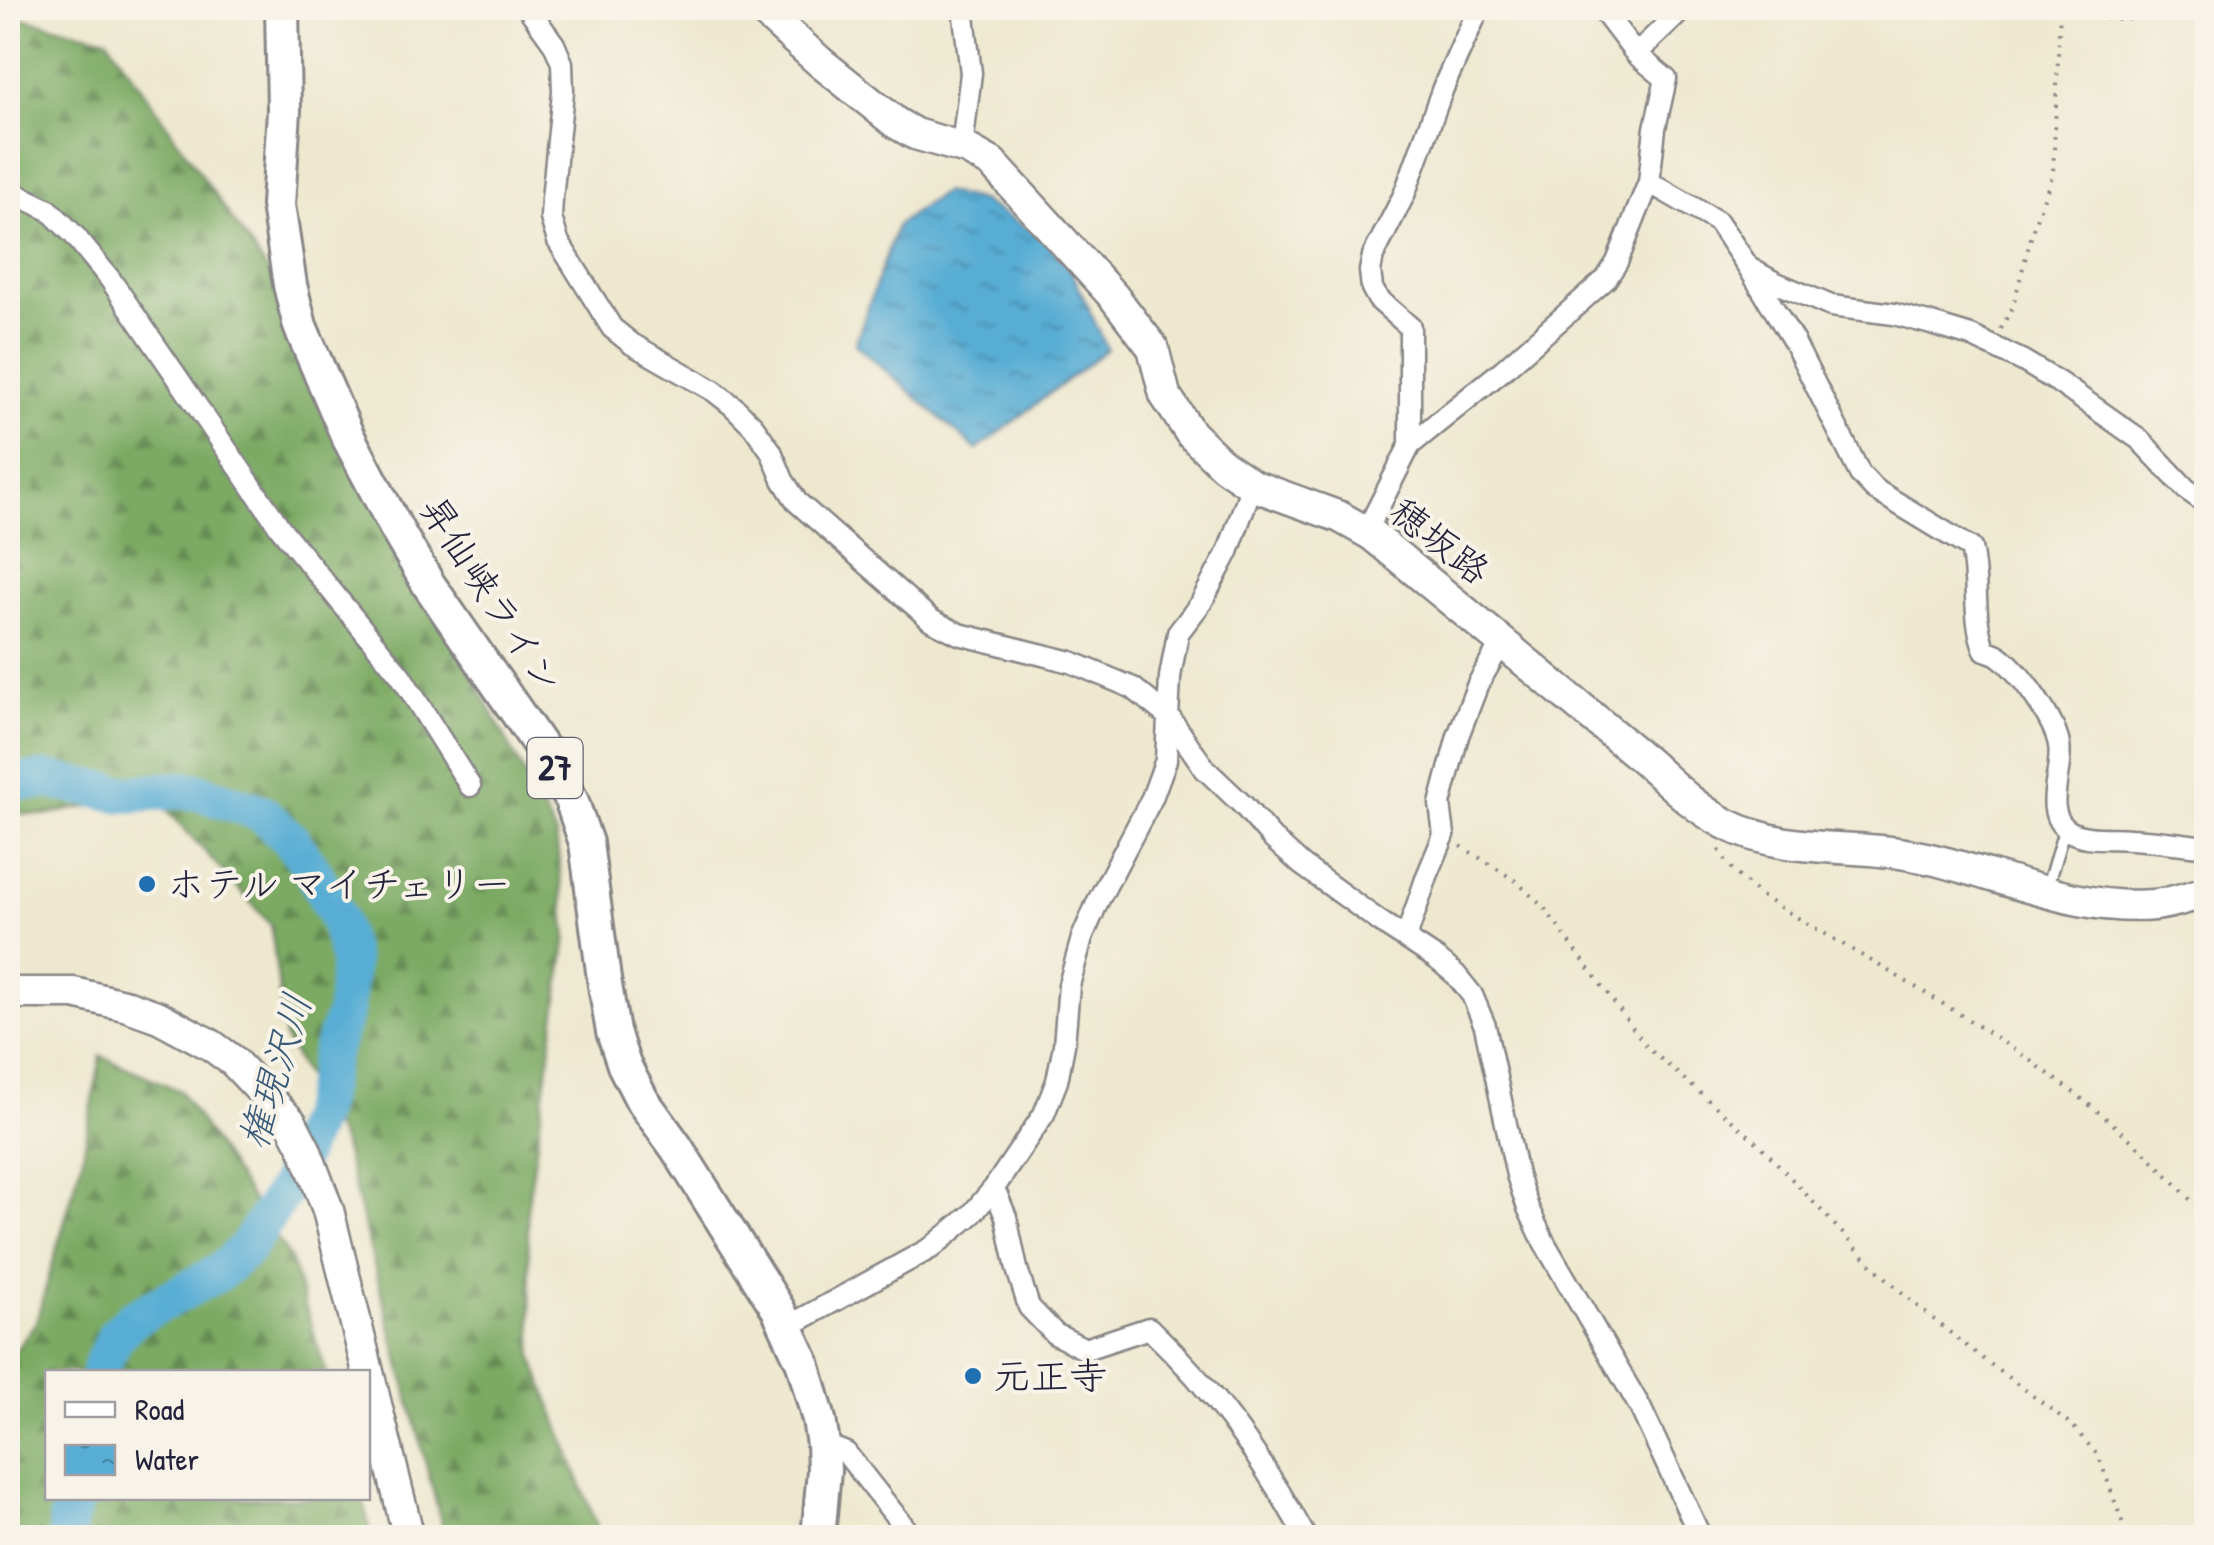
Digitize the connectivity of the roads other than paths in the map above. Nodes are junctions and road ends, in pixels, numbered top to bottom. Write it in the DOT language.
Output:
graph roads {
  1 [pos="282,8"];
  2 [pos="528,8"];
  3 [pos="760,8"];
  4 [pos="962,8"];
  5 [pos="1479,8"];
  6 [pos="1601,8"];
  7 [pos="1684,8"];
  8 [pos="1636,54"];
  9 [pos="962,147"];
  10 [pos="1649,182"];
  11 [pos="8,190"];
  12 [pos="1749,268"];
  13 [pos="1410,445"];
  14 [pos="1252,485"];
  15 [pos="2206,503"];
  16 [pos="1366,532"];
  17 [pos="1502,642"];
  18 [pos="1170,718"];
  19 [pos="470,786"];
  20 [pos="2064,827"];
  21 [pos="2206,848"];
  22 [pos="2046,890"];
  23 [pos="2206,892"];
  24 [pos="1406,938"];
  25 [pos="8,993"];
  26 [pos="994,1188"];
  27 [pos="787,1327"];
  28 [pos="368,1370"];
  29 [pos="370,1380"];
  30 [pos="824,1444"];
  31 [pos="409,1538"];
  32 [pos="818,1538"];
  33 [pos="913,1538"];
  34 [pos="1306,1538"];
  35 [pos="1701,1538"];
  1 -- 27 [label="main road, 昇仙峡ライン / 27"];
  2 -- 18 [label="street"];
  3 -- 9 [label="main road, 穂坂路"];
  4 -- 9 [label="street"];
  5 -- 13 [label="street"];
  6 -- 8 [label="street"];
  7 -- 8 [label="street"];
  8 -- 10 [label="street"];
  9 -- 14 [label="main road, 穂坂路"];
  10 -- 12 [label="street"];
  10 -- 13 [label="street"];
  11 -- 19 [label="street"];
  12 -- 15 [label="street"];
  12 -- 20 [label="street"];
  13 -- 16 [label="street"];
  14 -- 16 [label="main road, 穂坂路"];
  14 -- 18 [label="street"];
  16 -- 17 [label="main road, 穂坂路"];
  17 -- 22 [label="main road, 穂坂路"];
  17 -- 24 [label="street"];
  18 -- 24 [label="street"];
  18 -- 26 [label="street"];
  20 -- 21 [label="street"];
  20 -- 22 [label="lane"];
  22 -- 23 [label="main road, 穂坂路"];
  24 -- 35 [label="street"];
  25 -- 28 [label="main road"];
  26 -- 27 [label="street"];
  26 -- 34 [label="street"];
  27 -- 30 [label="main road, 昇仙峡ライン / 27"];
  29 -- 31 [label="main road"];
  30 -- 32 [label="main road, 昇仙峡ライン / 27"];
  30 -- 33 [label="street"];
}
